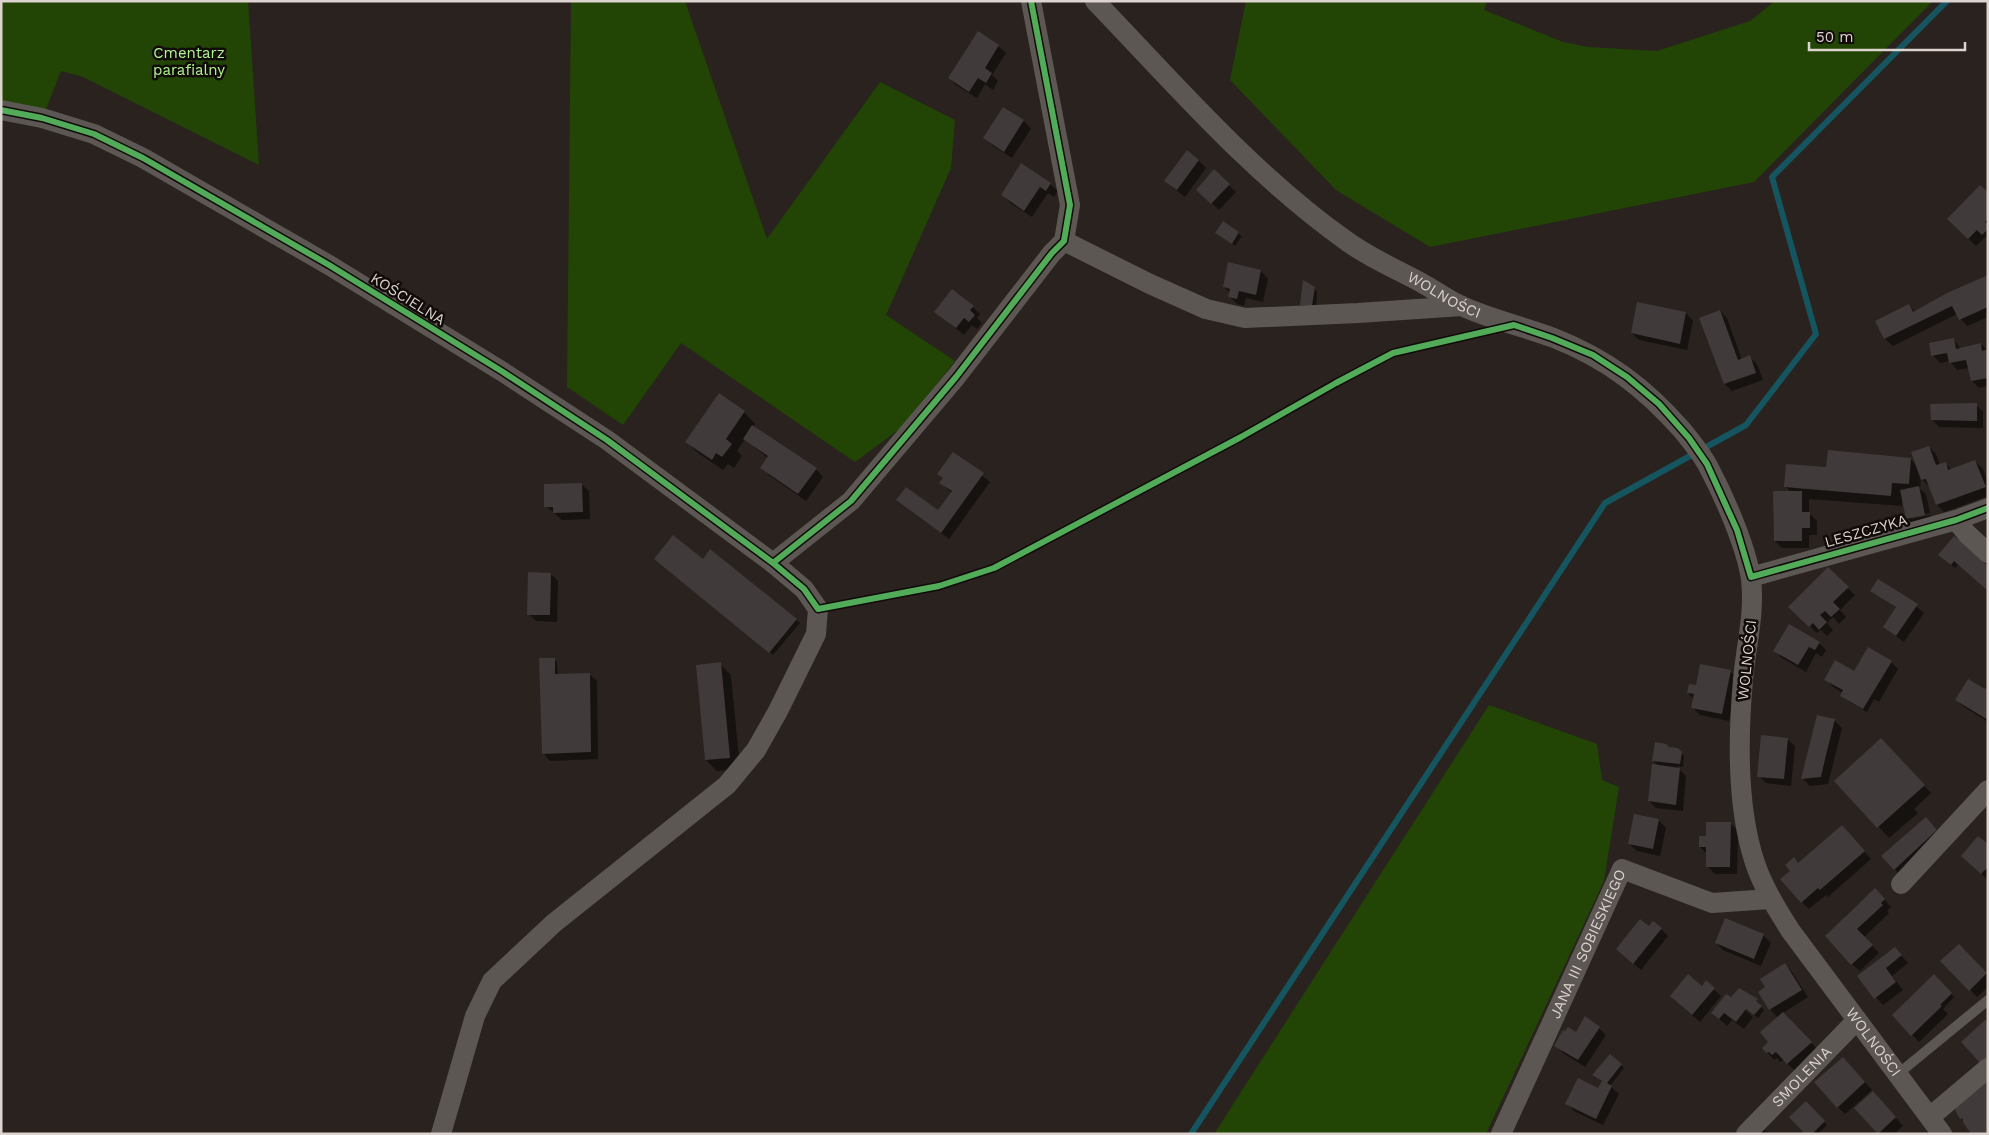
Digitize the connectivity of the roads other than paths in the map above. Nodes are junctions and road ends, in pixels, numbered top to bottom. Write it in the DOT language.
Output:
graph roads {
  1 [pos="1031,1"];
  2 [pos="1095,1"];
  3 [pos="1,110"];
  4 [pos="1064,241"];
  5 [pos="1462,306"];
  6 [pos="1988,508"];
  7 [pos="1956,520"];
  8 [pos="1988,553"];
  9 [pos="773,563"];
  10 [pos="1751,577"];
  11 [pos="1988,790"];
  12 [pos="1901,884"];
  13 [pos="1771,899"];
  14 [pos="1988,1000"];
  15 [pos="1857,1020"];
  16 [pos="1988,1068"];
  17 [pos="1898,1074"];
  18 [pos="1930,1116"];
  19 [pos="441,1134"];
  20 [pos="1501,1134"];
  21 [pos="1746,1134"];
  22 [pos="1942,1134"];
  1 -- 4 [label="street"];
  2 -- 5 [label="street, WOLNOŚCI"];
  3 -- 9 [label="street, KOŚCIELNA"];
  4 -- 5 [label="street"];
  4 -- 9 [label="street"];
  5 -- 10 [label="street, WOLNOŚCI"];
  6 -- 7 [label="street, LESZCZYKA"];
  7 -- 8 [label="street"];
  7 -- 10 [label="street, LESZCZYKA"];
  9 -- 19 [label="street, KOŚCIELNA"];
  10 -- 13 [label="street, WOLNOŚCI"];
  11 -- 12 [label="street"];
  13 -- 15 [label="street, WOLNOŚCI"];
  13 -- 20 [label="street, JANA III SOBIESKIEGO"];
  14 -- 17 [label="lane"];
  15 -- 17 [label="street, WOLNOŚCI"];
  15 -- 21 [label="street, SMOLENIA"];
  16 -- 18 [label="street"];
  17 -- 18 [label="street, WOLNOŚCI"];
  18 -- 22 [label="street, WOLNOŚCI"];
}
